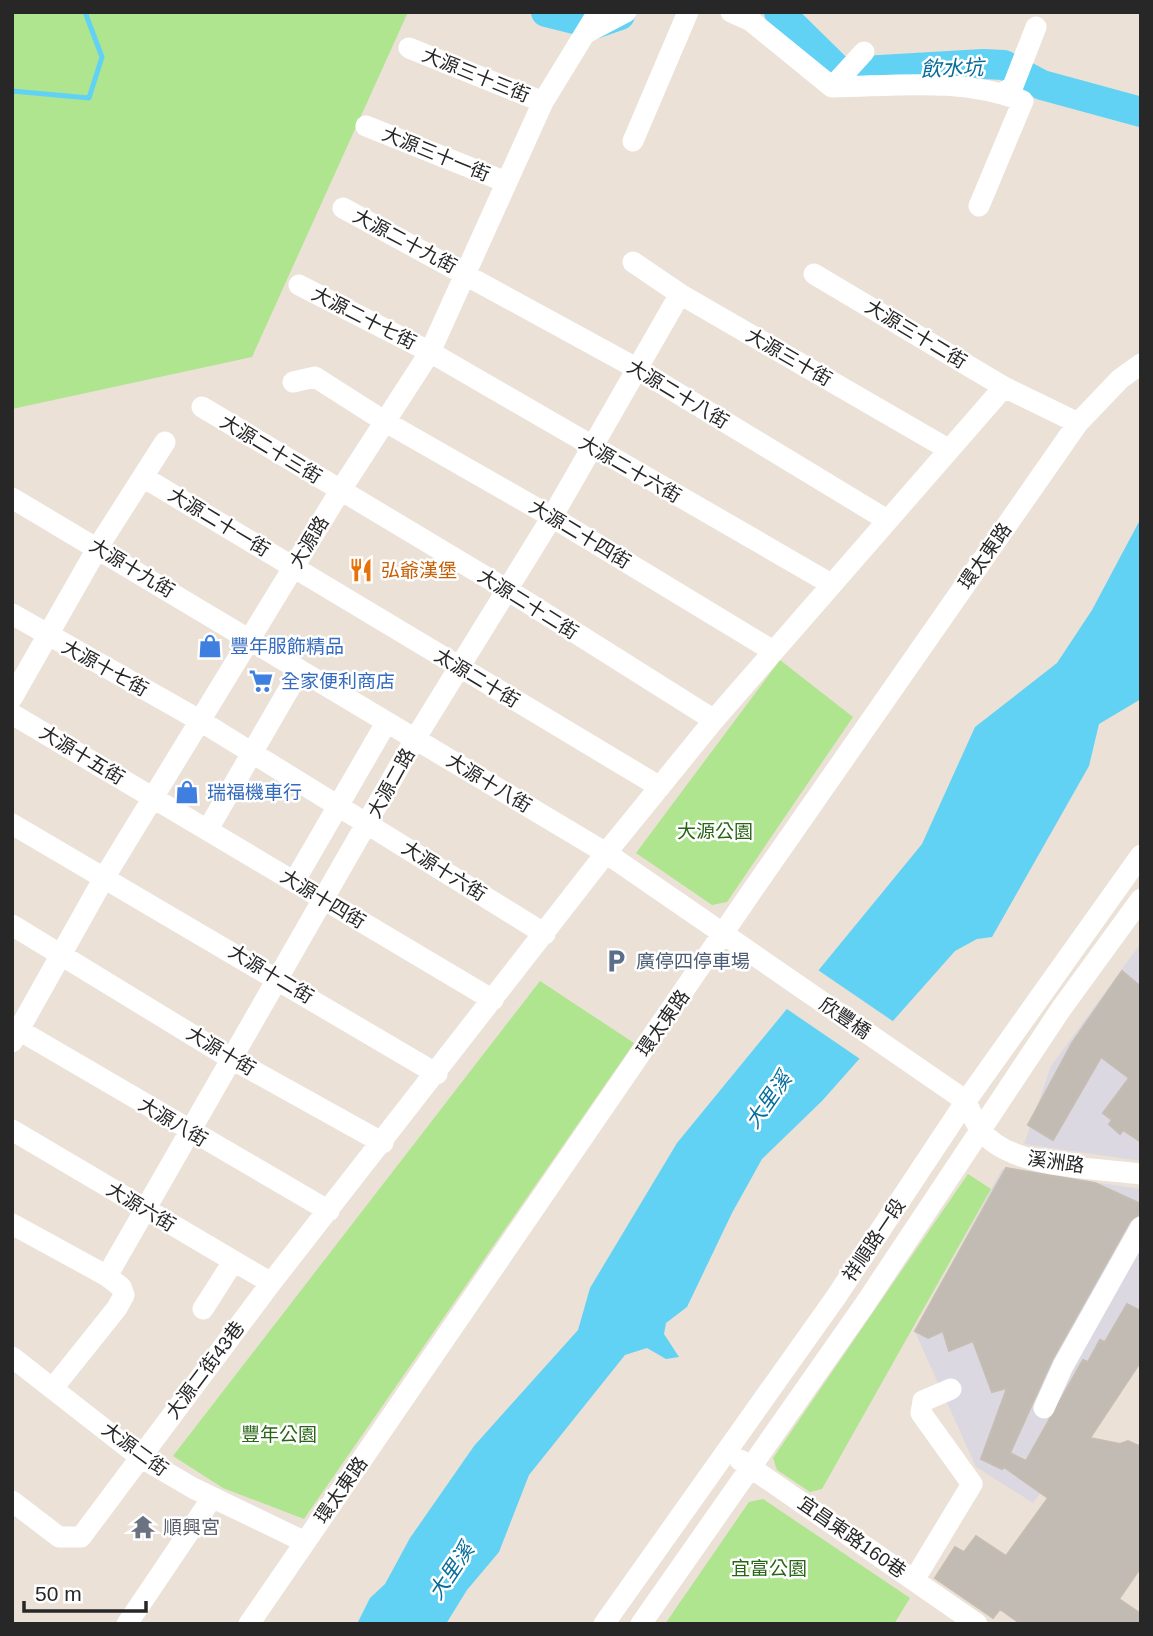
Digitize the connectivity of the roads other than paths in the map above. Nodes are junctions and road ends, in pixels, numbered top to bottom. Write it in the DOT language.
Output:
graph roads {
  1 [pos="598,12"];
  2 [pos="626,12"];
  3 [pos="688,12"];
  4 [pos="731,12"];
  5 [pos="763,17"];
  6 [pos="1036,27"];
  7 [pos="586,33"];
  8 [pos="410,48"];
  9 [pos="863,52"];
  10 [pos="836,83"];
  11 [pos="1013,93"];
  12 [pos="543,102"];
  13 [pos="366,126"];
  14 [pos="633,141"];
  15 [pos="506,182"];
  16 [pos="979,206"];
  17 [pos="343,208"];
  18 [pos="633,262"];
  19 [pos="467,274"];
  20 [pos="814,274"];
  21 [pos="299,285"];
  22 [pos="680,294"];
  23 [pos="430,352"];
  24 [pos="1141,364"];
  25 [pos="636,368"];
  26 [pos="293,382"];
  27 [pos="1011,391"];
  28 [pos="202,407"];
  29 [pos="384,421"];
  30 [pos="1078,423"];
  31 [pos="165,442"];
  32 [pos="592,448"];
  33 [pos="948,449"];
  34 [pos="143,477"];
  35 [pos="340,491"];
  36 [pos="12,498"];
  37 [pos="552,517"];
  38 [pos="887,520"];
  39 [pos="99,547"];
  40 [pos="295,567"];
  41 [pos="831,584"];
  42 [pos="506,589"];
  43 [pos="12,614"];
  44 [pos="49,636"];
  45 [pos="250,640"];
  46 [pos="773,651"];
  47 [pos="458,668"];
  48 [pos="300,670"];
  49 [pos="12,698"];
  50 [pos="12,714"];
  51 [pos="199,720"];
  52 [pos="714,720"];
  53 [pos="386,723"];
  54 [pos="415,739"];
  55 [pos="252,754"];
  56 [pos="660,788"];
  57 [pos="153,797"];
  58 [pos="338,808"];
  59 [pos="12,824"];
  60 [pos="368,824"];
  61 [pos="208,830"];
  62 [pos="606,853"];
  63 [pos="1141,855"];
  64 [pos="104,877"];
  65 [pos="294,882"];
  66 [pos="323,898"];
  67 [pos="1141,899"];
  68 [pos="12,925"];
  69 [pos="545,934"];
  70 [pos="723,935"];
  71 [pos="62,954"];
  72 [pos="277,977"];
  73 [pos="494,1000"];
  74 [pos="15,1033"];
  75 [pos="230,1058"];
  76 [pos="437,1074"];
  77 [pos="966,1101"];
  78 [pos="12,1130"];
  79 [pos="980,1130"];
  80 [pos="189,1132"];
  81 [pos="383,1143"];
  82 [pos="1141,1174"];
  83 [pos="145,1210"];
  84 [pos="329,1211"];
  85 [pos="12,1224"];
  86 [pos="1141,1227"];
  87 [pos="233,1262"];
  88 [pos="107,1276"];
  89 [pos="271,1283"];
  90 [pos="203,1309"];
  91 [pos="12,1357"];
  92 [pos="53,1388"];
  93 [pos="951,1389"];
  94 [pos="1044,1408"];
  95 [pos="726,1450"];
  96 [pos="140,1457"];
  97 [pos="750,1466"];
  98 [pos="212,1498"];
  99 [pos="12,1501"];
  100 [pos="305,1542"];
  101 [pos="914,1580"];
  102 [pos="127,1624"];
  103 [pos="249,1624"];
  104 [pos="604,1624"];
  105 [pos="641,1624"];
  106 [pos="977,1624"];
  1 -- 7 [label="street, 大源路"];
  2 -- 7 [label="street"];
  3 -- 14 [label="street"];
  4 -- 5 [label="street"];
  5 -- 10 [label="street"];
  6 -- 11 [label="street"];
  7 -- 12 [label="street, 大源路"];
  8 -- 12 [label="street, 大源三十三街"];
  9 -- 10 [label="street"];
  10 -- 11 [label="street"];
  11 -- 16 [label="street"];
  12 -- 15 [label="street, 大源路"];
  13 -- 15 [label="street, 大源三十一街"];
  15 -- 19 [label="street, 大源路"];
  17 -- 19 [label="street, 大源二十九街"];
  18 -- 22 [label="street, 大源三十街"];
  19 -- 23 [label="street, 大源路"];
  19 -- 25 [label="street, 大源二十八街"];
  20 -- 27 [label="street, 大源三十二街"];
  21 -- 23 [label="street, 大源二十七街"];
  22 -- 25 [label="street, 大源二路"];
  22 -- 33 [label="street, 大源三十街"];
  23 -- 29 [label="street, 大源路"];
  23 -- 32 [label="street, 大源二十六街"];
  24 -- 30 [label="street, 環太東路"];
  25 -- 32 [label="street, 大源二路"];
  25 -- 38 [label="street, 大源二十八街"];
  26 -- 29 [label="street, 大源二十四街"];
  27 -- 30 [label="street"];
  27 -- 33 [label="street, 大源二街43巷"];
  28 -- 35 [label="street, 大源二十三街"];
  29 -- 35 [label="street, 大源路"];
  29 -- 37 [label="street, 大源二十四街"];
  30 -- 70 [label="street, 環太東路"];
  31 -- 34 [label="street"];
  32 -- 37 [label="street, 大源二路"];
  32 -- 41 [label="street, 大源二十六街"];
  33 -- 38 [label="street, 大源二街43巷"];
  34 -- 39 [label="street"];
  34 -- 40 [label="street, 大源二十一街"];
  35 -- 40 [label="street, 大源路"];
  35 -- 42 [label="street, 大源二十二街"];
  36 -- 39 [label="street, 大源十九街"];
  37 -- 42 [label="street, 大源二路"];
  37 -- 46 [label="street, 大源二十四街"];
  38 -- 41 [label="street, 大源二街43巷"];
  39 -- 44 [label="street"];
  39 -- 45 [label="street, 大源十九街"];
  40 -- 45 [label="street, 大源路"];
  40 -- 47 [label="street, 太源二十街"];
  41 -- 46 [label="street, 大源二街43巷"];
  42 -- 47 [label="street, 大源二路"];
  42 -- 52 [label="street, 大源二十二街"];
  43 -- 44 [label="street, 大源十七街"];
  44 -- 49 [label="street"];
  44 -- 51 [label="street, 大源十七街"];
  45 -- 48 [label="street, 大源十八街"];
  45 -- 51 [label="street, 大源路"];
  46 -- 52 [label="street, 大源二街43巷"];
  47 -- 54 [label="street, 大源二路"];
  47 -- 56 [label="street, 太源二十街"];
  48 -- 53 [label="street, 大源十八街"];
  48 -- 55 [label="street"];
  50 -- 57 [label="street, 大源十五街"];
  51 -- 55 [label="street, 大源十六街"];
  51 -- 57 [label="street, 大源路"];
  52 -- 56 [label="street, 大源二街43巷"];
  53 -- 54 [label="street, 大源十八街"];
  53 -- 58 [label="street"];
  54 -- 60 [label="street, 大源二路"];
  54 -- 62 [label="street, 大源十八街"];
  55 -- 58 [label="street, 大源十六街"];
  55 -- 61 [label="street"];
  56 -- 62 [label="street, 大源二街43巷"];
  57 -- 61 [label="street, 大源十四街"];
  57 -- 64 [label="street, 大源路"];
  58 -- 60 [label="street, 大源十六街"];
  58 -- 65 [label="street"];
  59 -- 64 [label="street, 大源十二街"];
  60 -- 66 [label="street, 大源二路"];
  60 -- 69 [label="street, 大源十六街"];
  61 -- 65 [label="street, 大源十四街"];
  62 -- 69 [label="street, 大源二街43巷"];
  62 -- 70 [label="street, 大源十八街"];
  63 -- 77 [label="street, 祥順路一段"];
  64 -- 71 [label="street, 大源路"];
  64 -- 72 [label="street, 大源十二街"];
  65 -- 66 [label="street, 大源十四街"];
  66 -- 72 [label="street, 大源二路"];
  66 -- 73 [label="street, 大源十四街"];
  67 -- 79 [label="street, 祥順路一段"];
  68 -- 71 [label="street, 大源十街"];
  69 -- 73 [label="street, 大源二街43巷"];
  70 -- 77 [label="street, 欣豐橋"];
  70 -- 100 [label="street, 環太東路"];
  71 -- 74 [label="street, 大源路"];
  71 -- 75 [label="street, 大源十街"];
  72 -- 75 [label="street, 大源二路"];
  72 -- 76 [label="street, 大源十二街"];
  73 -- 76 [label="street, 大源二街43巷"];
  74 -- 80 [label="street, 大源八街"];
  75 -- 80 [label="street, 大源二路"];
  75 -- 81 [label="street, 大源十街"];
  76 -- 81 [label="street, 大源二街43巷"];
  77 -- 79 [label="street"];
  77 -- 95 [label="street, 祥順路一段"];
  78 -- 83 [label="street, 大源六街"];
  79 -- 82 [label="street, 溪洲路"];
  79 -- 97 [label="street, 祥順路一段"];
  80 -- 83 [label="street, 大源二路"];
  80 -- 84 [label="street, 大源八街"];
  81 -- 84 [label="street, 大源二街43巷"];
  83 -- 87 [label="street, 大源六街"];
  83 -- 88 [label="street, 大源二路"];
  84 -- 89 [label="street, 大源二街43巷"];
  85 -- 88 [label="street"];
  86 -- 94 [label="street"];
  87 -- 89 [label="street, 大源六街"];
  87 -- 90 [label="street"];
  88 -- 92 [label="street"];
  89 -- 96 [label="street, 大源二街43巷"];
  91 -- 92 [label="street, 大源二街"];
  92 -- 96 [label="street, 大源二街"];
  93 -- 101 [label="street"];
  95 -- 97 [label="street, 宜昌東路160巷"];
  95 -- 104 [label="street, 祥順路一段"];
  96 -- 98 [label="street, 大源二街"];
  96 -- 99 [label="street, 大源二街43巷"];
  97 -- 101 [label="street, 宜昌東路160巷"];
  97 -- 105 [label="street, 祥順路一段"];
  98 -- 100 [label="street, 大源二街"];
  98 -- 102 [label="street"];
  100 -- 103 [label="street, 環太東路"];
  101 -- 106 [label="street, 宜昌東路160巷"];
}
